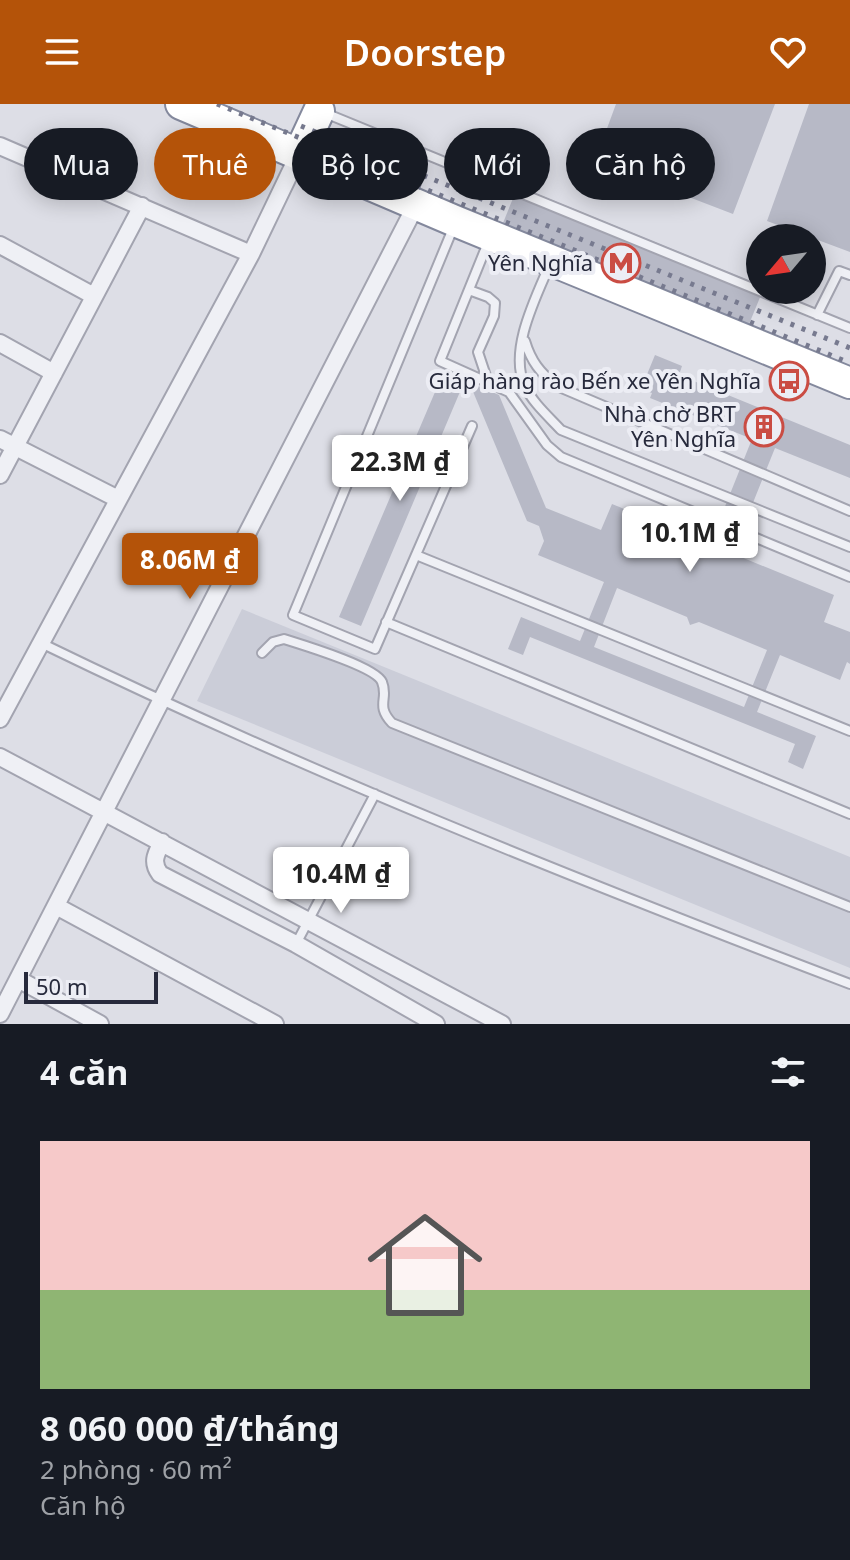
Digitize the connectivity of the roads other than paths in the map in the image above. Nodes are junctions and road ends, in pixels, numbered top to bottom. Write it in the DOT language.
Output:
graph roads {
  1 [pos="181,104"];
  2 [pos="315,109"];
  3 [pos="308,128"];
  4 [pos="0,146"];
  5 [pos="292,151"];
  6 [pos="292,169"];
  7 [pos="405,200"];
  8 [pos="416,205"];
  9 [pos="142,206"];
  10 [pos="455,221"];
  11 [pos="490,236"];
  12 [pos="0,245"];
  13 [pos="251,254"];
  14 [pos="552,260"];
  15 [pos="850,275"];
  16 [pos="469,290"];
  17 [pos="94,296"];
  18 [pos="817,315"];
  19 [pos="850,328"];
  20 [pos="524,335"];
  21 [pos="0,343"];
  22 [pos="54,373"];
  23 [pos="488,382"];
  24 [pos="850,383"];
  25 [pos="472,426"];
  26 [pos="7,444"];
  27 [pos="0,475"];
  28 [pos="118,499"];
  29 [pos="850,511"];
  30 [pos="850,547"];
  31 [pos="416,555"];
  32 [pos="850,577"];
  33 [pos="386,622"];
  34 [pos="41,643"];
  35 [pos="262,653"];
  36 [pos="161,702"];
  37 [pos="0,719"];
  38 [pos="850,731"];
  39 [pos="0,757"];
  40 [pos="375,794"];
  41 [pos="105,811"];
  42 [pos="850,814"];
  43 [pos="162,842"];
  44 [pos="56,906"];
  45 [pos="850,907"];
  46 [pos="308,920"];
  47 [pos="296,944"];
  48 [pos="18,979"];
  49 [pos="850,984"];
  50 [pos="0,1014"];
  51 [pos="100,1024"];
  52 [pos="275,1024"];
  53 [pos="436,1024"];
  54 [pos="502,1024"];
  1 -- 5 [label="highway"];
  2 -- 3 [label="highway"];
  2 -- 18 [label="lane"];
  4 -- 9 [label="street"];
  6 -- 13 [label="street"];
  7 -- 8 [label="highway"];
  8 -- 10 [label="highway"];
  8 -- 36 [label="street"];
  9 -- 13 [label="street"];
  9 -- 17 [label="street"];
  10 -- 11 [label="highway"];
  10 -- 33 [label="lane"];
  11 -- 14 [label="highway"];
  11 -- 16 [label="lane"];
  12 -- 17 [label="street"];
  13 -- 28 [label="street"];
  14 -- 20 [label="lane"];
  14 -- 24 [label="highway"];
  15 -- 18 [label="lane"];
  16 -- 23 [label="lane"];
  16 -- 23 [label="lane"];
  17 -- 22 [label="street"];
  18 -- 19 [label="lane"];
  20 -- 29 [label="lane"];
  20 -- 30 [label="lane"];
  21 -- 22 [label="street"];
  22 -- 26 [label="street"];
  23 -- 32 [label="lane"];
  25 -- 31 [label="lane"];
  26 -- 27 [label="street"];
  26 -- 28 [label="street"];
  28 -- 34 [label="street"];
  31 -- 33 [label="lane"];
  31 -- 38 [label="lane"];
  33 -- 42 [label="lane"];
  34 -- 36 [label="lane"];
  34 -- 37 [label="street"];
  35 -- 45 [label="lane"];
  36 -- 40 [label="lane"];
  36 -- 41 [label="street"];
  39 -- 41 [label="street"];
  40 -- 46 [label="lane"];
  40 -- 49 [label="lane"];
  41 -- 43 [label="street"];
  41 -- 44 [label="street"];
  43 -- 46 [label="street"];
  43 -- 47 [label="street"];
  44 -- 48 [label="street"];
  44 -- 52 [label="street"];
  46 -- 47 [label="lane"];
  46 -- 54 [label="street"];
  47 -- 53 [label="street"];
  48 -- 50 [label="street"];
  48 -- 51 [label="street"];
}
